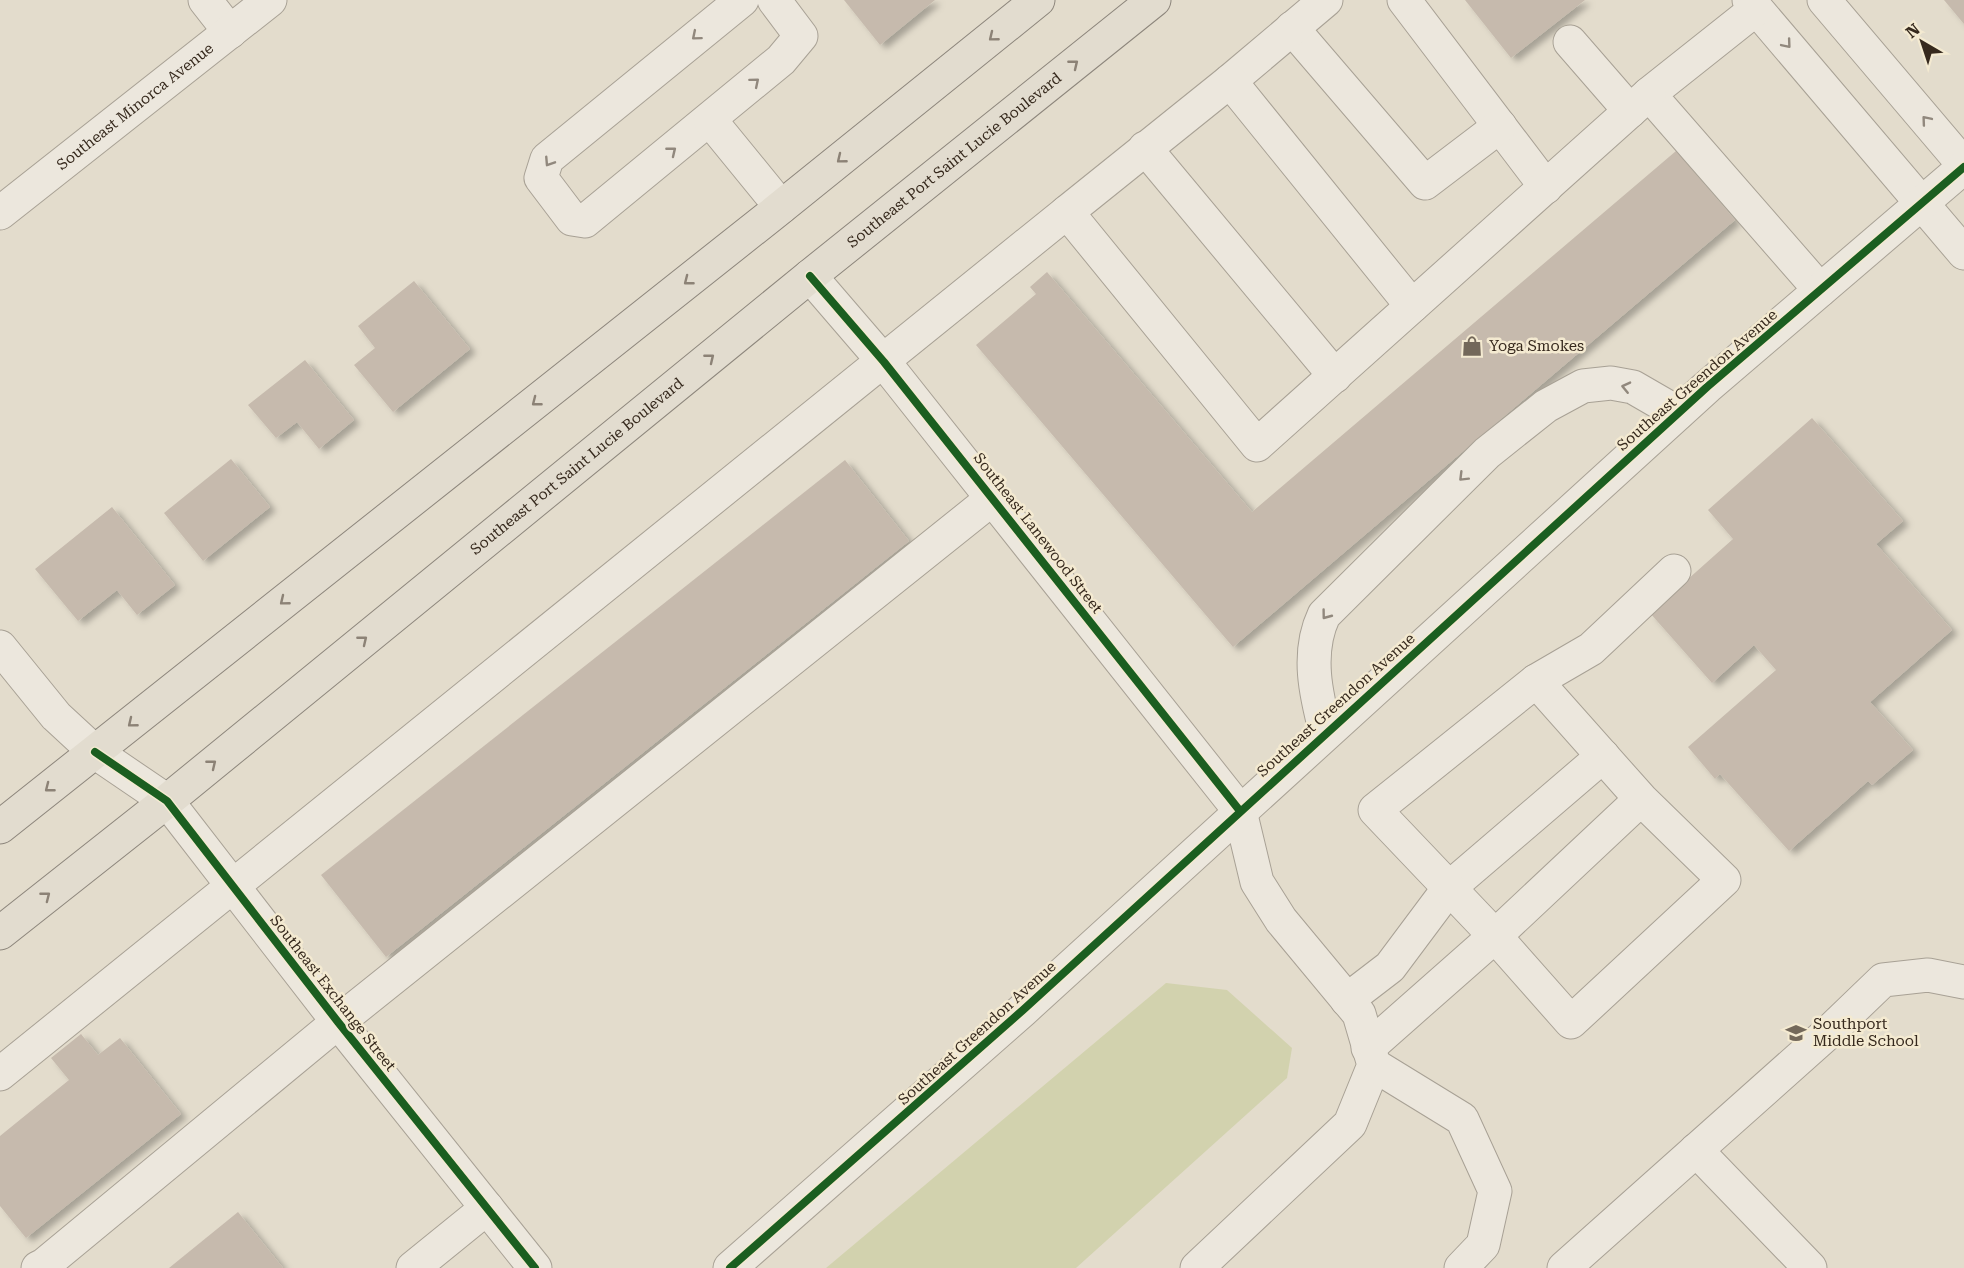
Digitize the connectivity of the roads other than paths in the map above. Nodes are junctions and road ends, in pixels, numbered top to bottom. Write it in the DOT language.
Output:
graph roads {
  1 [pos="205,0"];
  2 [pos="270,0"];
  3 [pos="742,0"];
  4 [pos="774,0"];
  5 [pos="1038,0"];
  6 [pos="1154,0"];
  7 [pos="1326,0"];
  8 [pos="1404,0"];
  9 [pos="1824,0"];
  10 [pos="1753,4"];
  11 [pos="1292,28"];
  12 [pos="230,32"];
  13 [pos="1570,42"];
  14 [pos="1230,81"];
  15 [pos="1639,103"];
  16 [pos="710,120"];
  17 [pos="1500,126"];
  18 [pos="1145,148"];
  19 [pos="1964,166"];
  20 [pos="1546,187"];
  21 [pos="1922,203"];
  22 [pos="781,207"];
  23 [pos="1067,212"];
  24 [pos="0,213"];
  25 [pos="1964,253"];
  26 [pos="810,276"];
  27 [pos="1820,290"];
  28 [pos="1413,306"];
  29 [pos="884,362"];
  30 [pos="1335,376"];
  31 [pos="1678,413"];
  32 [pos="993,498"];
  33 [pos="1674,571"];
  34 [pos="0,646"];
  35 [pos="1536,681"];
  36 [pos="1326,733"];
  37 [pos="95,752"];
  38 [pos="1603,756"];
  39 [pos="1641,799"];
  40 [pos="167,801"];
  41 [pos="1240,811"];
  42 [pos="0,827"];
  43 [pos="232,885"];
  44 [pos="1449,888"];
  45 [pos="0,933"];
  46 [pos="1495,936"];
  47 [pos="1964,982"];
  48 [pos="1347,1000"];
  49 [pos="338,1022"];
  50 [pos="1371,1056"];
  51 [pos="0,1074"];
  52 [pos="1696,1150"];
  53 [pos="487,1208"];
  54 [pos="1467,1265"];
  55 [pos="38,1268"];
  56 [pos="413,1268"];
  57 [pos="535,1268"];
  58 [pos="730,1268"];
  59 [pos="1197,1268"];
  60 [pos="1564,1268"];
  61 [pos="1810,1268"];
  1 -- 12 [label="street"];
  2 -- 12 [label="street, Southeast Minorca Avenue"];
  3 -- 16 [label="street, one-way"];
  16 -- 4 [label="street, one-way"];
  5 -- 22 [label="main road, one-way"];
  26 -- 6 [label="main road, Southeast Port Saint Lucie Boulevard, one-way"];
  7 -- 11 [label="street"];
  8 -- 17 [label="street"];
  19 -- 9 [label="street, one-way"];
  10 -- 15 [label="street"];
  10 -- 21 [label="street, one-way"];
  11 -- 14 [label="street"];
  11 -- 17 [label="street"];
  12 -- 24 [label="street, Southeast Minorca Avenue"];
  13 -- 15 [label="street"];
  14 -- 18 [label="street"];
  14 -- 28 [label="street"];
  15 -- 20 [label="street"];
  15 -- 27 [label="street"];
  16 -- 22 [label="street"];
  17 -- 20 [label="street"];
  18 -- 23 [label="street"];
  18 -- 30 [label="street"];
  19 -- 21 [label="street, Southeast Greendon Avenue"];
  20 -- 28 [label="street"];
  21 -- 25 [label="street"];
  21 -- 27 [label="street, Southeast Greendon Avenue"];
  22 -- 37 [label="main road, one-way"];
  23 -- 29 [label="street"];
  23 -- 30 [label="street"];
  26 -- 29 [label="street, Southeast Lanewood Street"];
  40 -- 26 [label="main road, Southeast Port Saint Lucie Boulevard, one-way"];
  27 -- 31 [label="street, Southeast Greendon Avenue"];
  28 -- 30 [label="street"];
  29 -- 32 [label="street, Southeast Lanewood Street"];
  29 -- 43 [label="street"];
  31 -- 36 [label="street, Southeast Greendon Avenue"];
  31 -- 36 [label="street, one-way"];
  32 -- 41 [label="street, Southeast Lanewood Street"];
  32 -- 49 [label="street"];
  33 -- 35 [label="street"];
  34 -- 37 [label="street, Southeast Exchange Street"];
  35 -- 38 [label="street"];
  35 -- 44 [label="street"];
  36 -- 41 [label="street, Southeast Greendon Avenue"];
  37 -- 40 [label="street, Southeast Exchange Street"];
  37 -- 42 [label="main road, one-way"];
  38 -- 39 [label="street"];
  38 -- 44 [label="street"];
  39 -- 46 [label="street"];
  39 -- 46 [label="street"];
  40 -- 43 [label="street, Southeast Exchange Street"];
  45 -- 40 [label="main road, Southeast Port Saint Lucie Boulevard, one-way"];
  41 -- 48 [label="street"];
  41 -- 58 [label="street, Southeast Greendon Avenue"];
  43 -- 49 [label="street, Southeast Exchange Street"];
  43 -- 51 [label="street"];
  44 -- 46 [label="street"];
  44 -- 48 [label="street"];
  46 -- 50 [label="street"];
  47 -- 52 [label="street"];
  48 -- 50 [label="street"];
  49 -- 53 [label="street, Southeast Exchange Street"];
  49 -- 55 [label="street"];
  50 -- 54 [label="street"];
  50 -- 59 [label="street"];
  52 -- 60 [label="street"];
  52 -- 61 [label="street"];
  53 -- 56 [label="street"];
  53 -- 57 [label="street, Southeast Exchange Street"];
}
